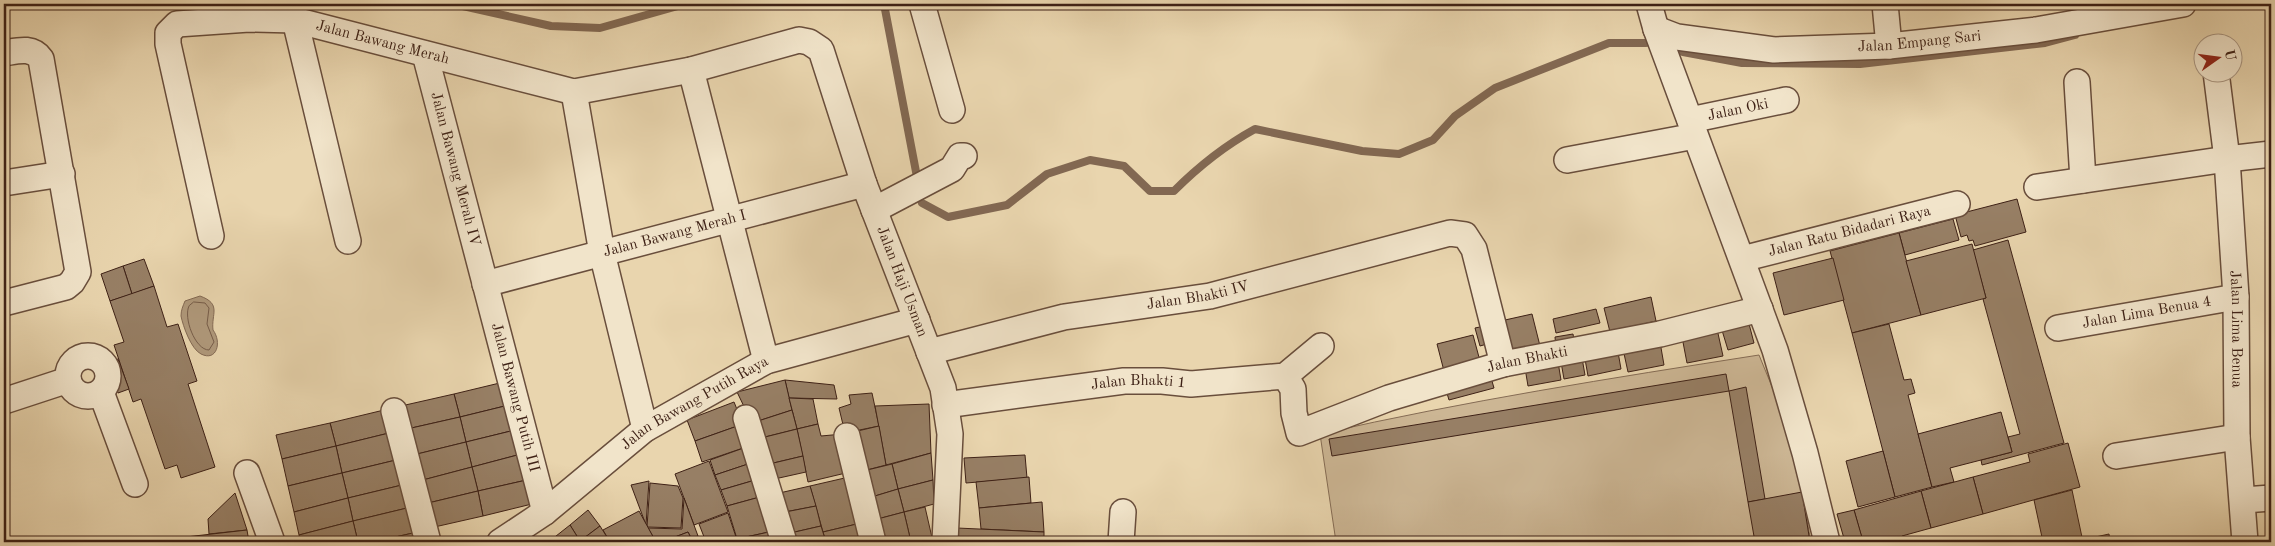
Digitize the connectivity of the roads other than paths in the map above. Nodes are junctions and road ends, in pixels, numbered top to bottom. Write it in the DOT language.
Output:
graph roads {
  1 [pos="922,4"];
  2 [pos="1649,4"];
  3 [pos="1886,4"];
  4 [pos="2183,4"];
  5 [pos="2082,12"];
  6 [pos="295,20"];
  7 [pos="1656,29"];
  8 [pos="799,40"];
  9 [pos="1889,46"];
  10 [pos="4,53"];
  11 [pos="425,54"];
  12 [pos="692,70"];
  13 [pos="2077,82"];
  14 [pos="2217,82"];
  15 [pos="574,92"];
  16 [pos="1786,100"];
  17 [pos="952,110"];
  18 [pos="1692,128"];
  19 [pos="2271,154"];
  20 [pos="964,156"];
  21 [pos="2226,159"];
  22 [pos="1567,160"];
  23 [pos="62,174"];
  24 [pos="2083,180"];
  25 [pos="4,183"];
  26 [pos="864,184"];
  27 [pos="2037,187"];
  28 [pos="1957,204"];
  29 [pos="874,210"];
  30 [pos="730,219"];
  31 [pos="210,236"];
  32 [pos="348,241"];
  33 [pos="602,253"];
  34 [pos="1742,259"];
  35 [pos="485,284"];
  36 [pos="2236,297"];
  37 [pos="4,303"];
  38 [pos="1760,309"];
  39 [pos="917,320"];
  40 [pos="2058,328"];
  41 [pos="1321,346"];
  42 [pos="929,352"];
  43 [pos="766,361"];
  44 [pos="1503,364"];
  45 [pos="1285,376"];
  46 [pos="68,380"];
  47 [pos="101,392"];
  48 [pos="4,401"];
  49 [pos="945,406"];
  50 [pos="394,411"];
  51 [pos="746,418"];
  52 [pos="645,429"];
  53 [pos="847,436"];
  54 [pos="2237,438"];
  55 [pos="2116,456"];
  56 [pos="247,473"];
  57 [pos="135,484"];
  58 [pos="2271,498"];
  59 [pos="2244,500"];
  60 [pos="544,512"];
  61 [pos="1123,512"];
  62 [pos="272,542"];
  63 [pos="428,542"];
  64 [pos="500,542"];
  65 [pos="784,542"];
  66 [pos="873,542"];
  67 [pos="945,542"];
  68 [pos="1121,542"];
  69 [pos="1828,542"];
  70 [pos="2245,542"];
  1 -- 17 [label="street"];
  2 -- 7 [label="street"];
  3 -- 9 [label="street"];
  4 -- 5 [label="street, Jalan Empang Sari"];
  5 -- 9 [label="street, Jalan Empang Sari"];
  6 -- 11 [label="street, Jalan Bawang Merah"];
  6 -- 31 [label="street, Jalan Bawang Merah"];
  6 -- 32 [label="street"];
  7 -- 9 [label="street, Jalan Empang Sari"];
  7 -- 18 [label="street"];
  8 -- 12 [label="street, Jalan Bawang Merah"];
  8 -- 26 [label="street, Jalan Haji Usman"];
  10 -- 23 [label="street"];
  11 -- 15 [label="street, Jalan Bawang Merah"];
  11 -- 35 [label="street, Jalan Bawang Merah IV"];
  12 -- 15 [label="street, Jalan Bawang Merah"];
  12 -- 30 [label="street"];
  13 -- 24 [label="street"];
  14 -- 21 [label="street, Jalan Lima Benua"];
  15 -- 33 [label="street"];
  16 -- 18 [label="street, Jalan Oki"];
  18 -- 22 [label="street, Jalan Oki"];
  18 -- 34 [label="street"];
  19 -- 21 [label="street"];
  20 -- 29 [label="street"];
  21 -- 24 [label="street"];
  21 -- 36 [label="street, Jalan Lima Benua"];
  23 -- 25 [label="street"];
  23 -- 37 [label="street"];
  24 -- 27 [label="street"];
  26 -- 29 [label="street, Jalan Haji Usman"];
  26 -- 30 [label="street, Jalan Bawang Merah I"];
  28 -- 34 [label="street, Jalan Ratu Bidadari Raya"];
  29 -- 39 [label="street, Jalan Haji Usman"];
  30 -- 33 [label="street, Jalan Bawang Merah I"];
  30 -- 43 [label="street"];
  33 -- 35 [label="street, Jalan Bawang Merah I"];
  33 -- 52 [label="street"];
  34 -- 38 [label="street"];
  35 -- 60 [label="street, Jalan Bawang Putih III"];
  36 -- 40 [label="street, Jalan Lima Benua 4"];
  36 -- 54 [label="street, Jalan Lima Benua"];
  38 -- 44 [label="street, Jalan Bhakti"];
  38 -- 69 [label="street"];
  39 -- 42 [label="street, Jalan Haji Usman"];
  39 -- 43 [label="street, Jalan Bawang Putih Raya"];
  41 -- 45 [label="street"];
  42 -- 44 [label="street, Jalan Bhakti IV"];
  42 -- 49 [label="street, Jalan Haji Usman"];
  43 -- 52 [label="street, Jalan Bawang Putih Raya"];
  44 -- 45 [label="street, Jalan Bhakti"];
  45 -- 49 [label="street, Jalan Bhakti 1"];
  46 -- 47 [label="street"];
  46 -- 47 [label="street"];
  46 -- 48 [label="street"];
  47 -- 57 [label="street"];
  49 -- 67 [label="street, Jalan Haji Usman"];
  50 -- 63 [label="street"];
  51 -- 65 [label="street"];
  52 -- 60 [label="street, Jalan Bawang Putih Raya"];
  53 -- 66 [label="street"];
  54 -- 55 [label="street"];
  54 -- 59 [label="street, Jalan Lima Benua"];
  56 -- 62 [label="street"];
  58 -- 59 [label="street"];
  59 -- 70 [label="street, Jalan Lima Benua"];
  60 -- 64 [label="street, Jalan Bawang Putih Raya"];
  61 -- 68 [label="street"];
}
